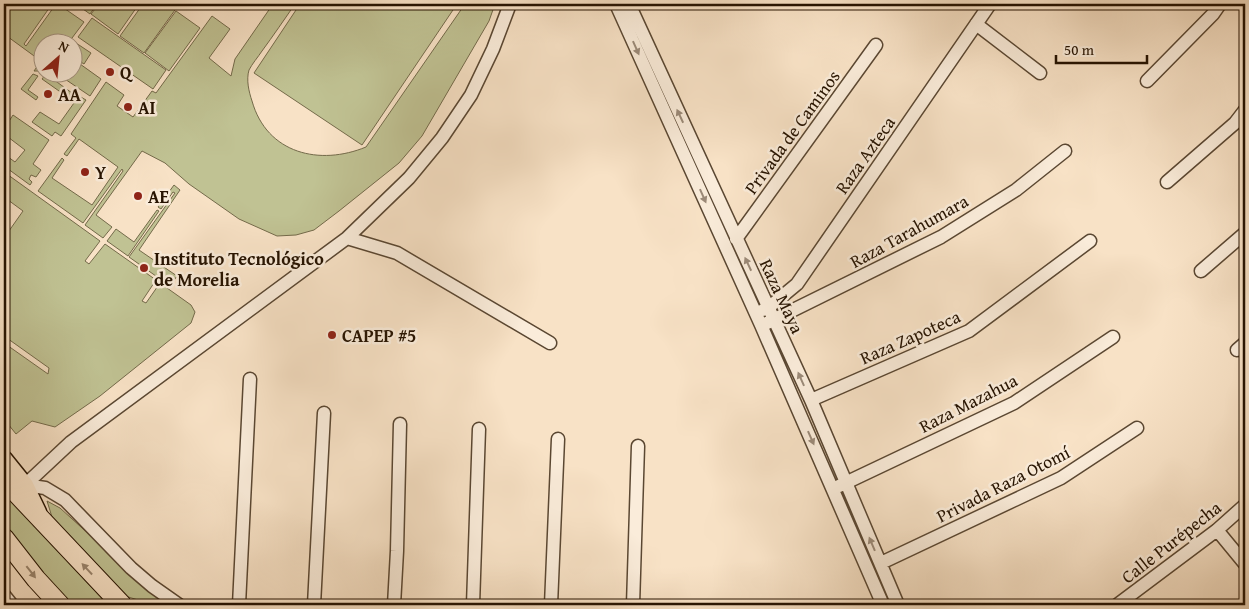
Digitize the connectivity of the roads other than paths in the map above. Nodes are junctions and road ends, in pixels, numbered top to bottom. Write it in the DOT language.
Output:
graph roads {
  1 [pos="510,4"];
  2 [pos="616,4"];
  3 [pos="630,4"];
  4 [pos="990,4"];
  5 [pos="1220,4"];
  6 [pos="976,24"];
  7 [pos="876,45"];
  8 [pos="1040,73"];
  9 [pos="1147,81"];
  10 [pos="1245,110"];
  11 [pos="1065,151"];
  12 [pos="1167,182"];
  13 [pos="1245,234"];
  14 [pos="347,238"];
  15 [pos="736,239"];
  16 [pos="1090,241"];
  17 [pos="1201,270"];
  18 [pos="768,308"];
  19 [pos="758,319"];
  20 [pos="775,320"];
  21 [pos="1113,337"];
  22 [pos="550,343"];
  23 [pos="250,379"];
  24 [pos="811,400"];
  25 [pos="324,413"];
  26 [pos="400,424"];
  27 [pos="1137,428"];
  28 [pos="479,429"];
  29 [pos="558,439"];
  30 [pos="638,446"];
  31 [pos="4,458"];
  32 [pos="4,480"];
  33 [pos="846,482"];
  34 [pos="25,485"];
  35 [pos="833,489"];
  36 [pos="1245,505"];
  37 [pos="43,521"];
  38 [pos="1217,530"];
  39 [pos="4,538"];
  40 [pos="881,563"];
  41 [pos="1245,564"];
  42 [pos="4,595"];
  43 [pos="12,605"];
  44 [pos="60,605"];
  45 [pos="123,605"];
  46 [pos="180,605"];
  47 [pos="239,605"];
  48 [pos="314,605"];
  49 [pos="394,605"];
  50 [pos="472,605"];
  51 [pos="551,605"];
  52 [pos="633,605"];
  53 [pos="883,605"];
  54 [pos="898,605"];
  55 [pos="1117,605"];
  1 -- 14 [label="street"];
  2 -- 19 [label="street, Raza Maya, one-way"];
  15 -- 3 [label="street, Raza Maya, one-way"];
  4 -- 6 [label="street, Raza Azteca"];
  5 -- 9 [label="street"];
  6 -- 8 [label="street"];
  6 -- 18 [label="street, Raza Azteca"];
  7 -- 15 [label="street, Privada de Caminos"];
  10 -- 12 [label="street"];
  11 -- 20 [label="street, Raza Tarahumara"];
  13 -- 17 [label="street"];
  14 -- 22 [label="street"];
  14 -- 34 [label="street"];
  18 -- 15 [label="street, Raza Maya, one-way"];
  16 -- 24 [label="street, Raza Zapoteca"];
  18 -- 19 [label="street, Raza Azteca"];
  18 -- 20 [label="street, Raza Maya"];
  19 -- 20 [label="street, Raza Tarahumara"];
  19 -- 35 [label="street, Raza Maya, one-way"];
  24 -- 20 [label="street, Raza Maya, one-way"];
  21 -- 33 [label="street, Raza Mazahua"];
  23 -- 47 [label="street"];
  24 -- 33 [label="street, Raza Maya"];
  25 -- 48 [label="street"];
  26 -- 49 [label="street"];
  27 -- 40 [label="street, Privada Raza Otomí"];
  28 -- 50 [label="street"];
  29 -- 51 [label="street"];
  30 -- 52 [label="street"];
  31 -- 34 [label="main road"];
  32 -- 37 [label="highway"];
  33 -- 35 [label="street, Raza Mazahua"];
  40 -- 33 [label="street, Raza Maya, one-way"];
  34 -- 37 [label="main road"];
  34 -- 46 [label="street"];
  35 -- 53 [label="street, Raza Maya"];
  36 -- 38 [label="street, Calle Purépecha"];
  45 -- 37 [label="highway, one-way"];
  38 -- 41 [label="street"];
  38 -- 55 [label="street, Calle Purépecha"];
  39 -- 44 [label="highway, one-way"];
  40 -- 54 [label="street, Raza Maya"];
  42 -- 43 [label="street"];
}
